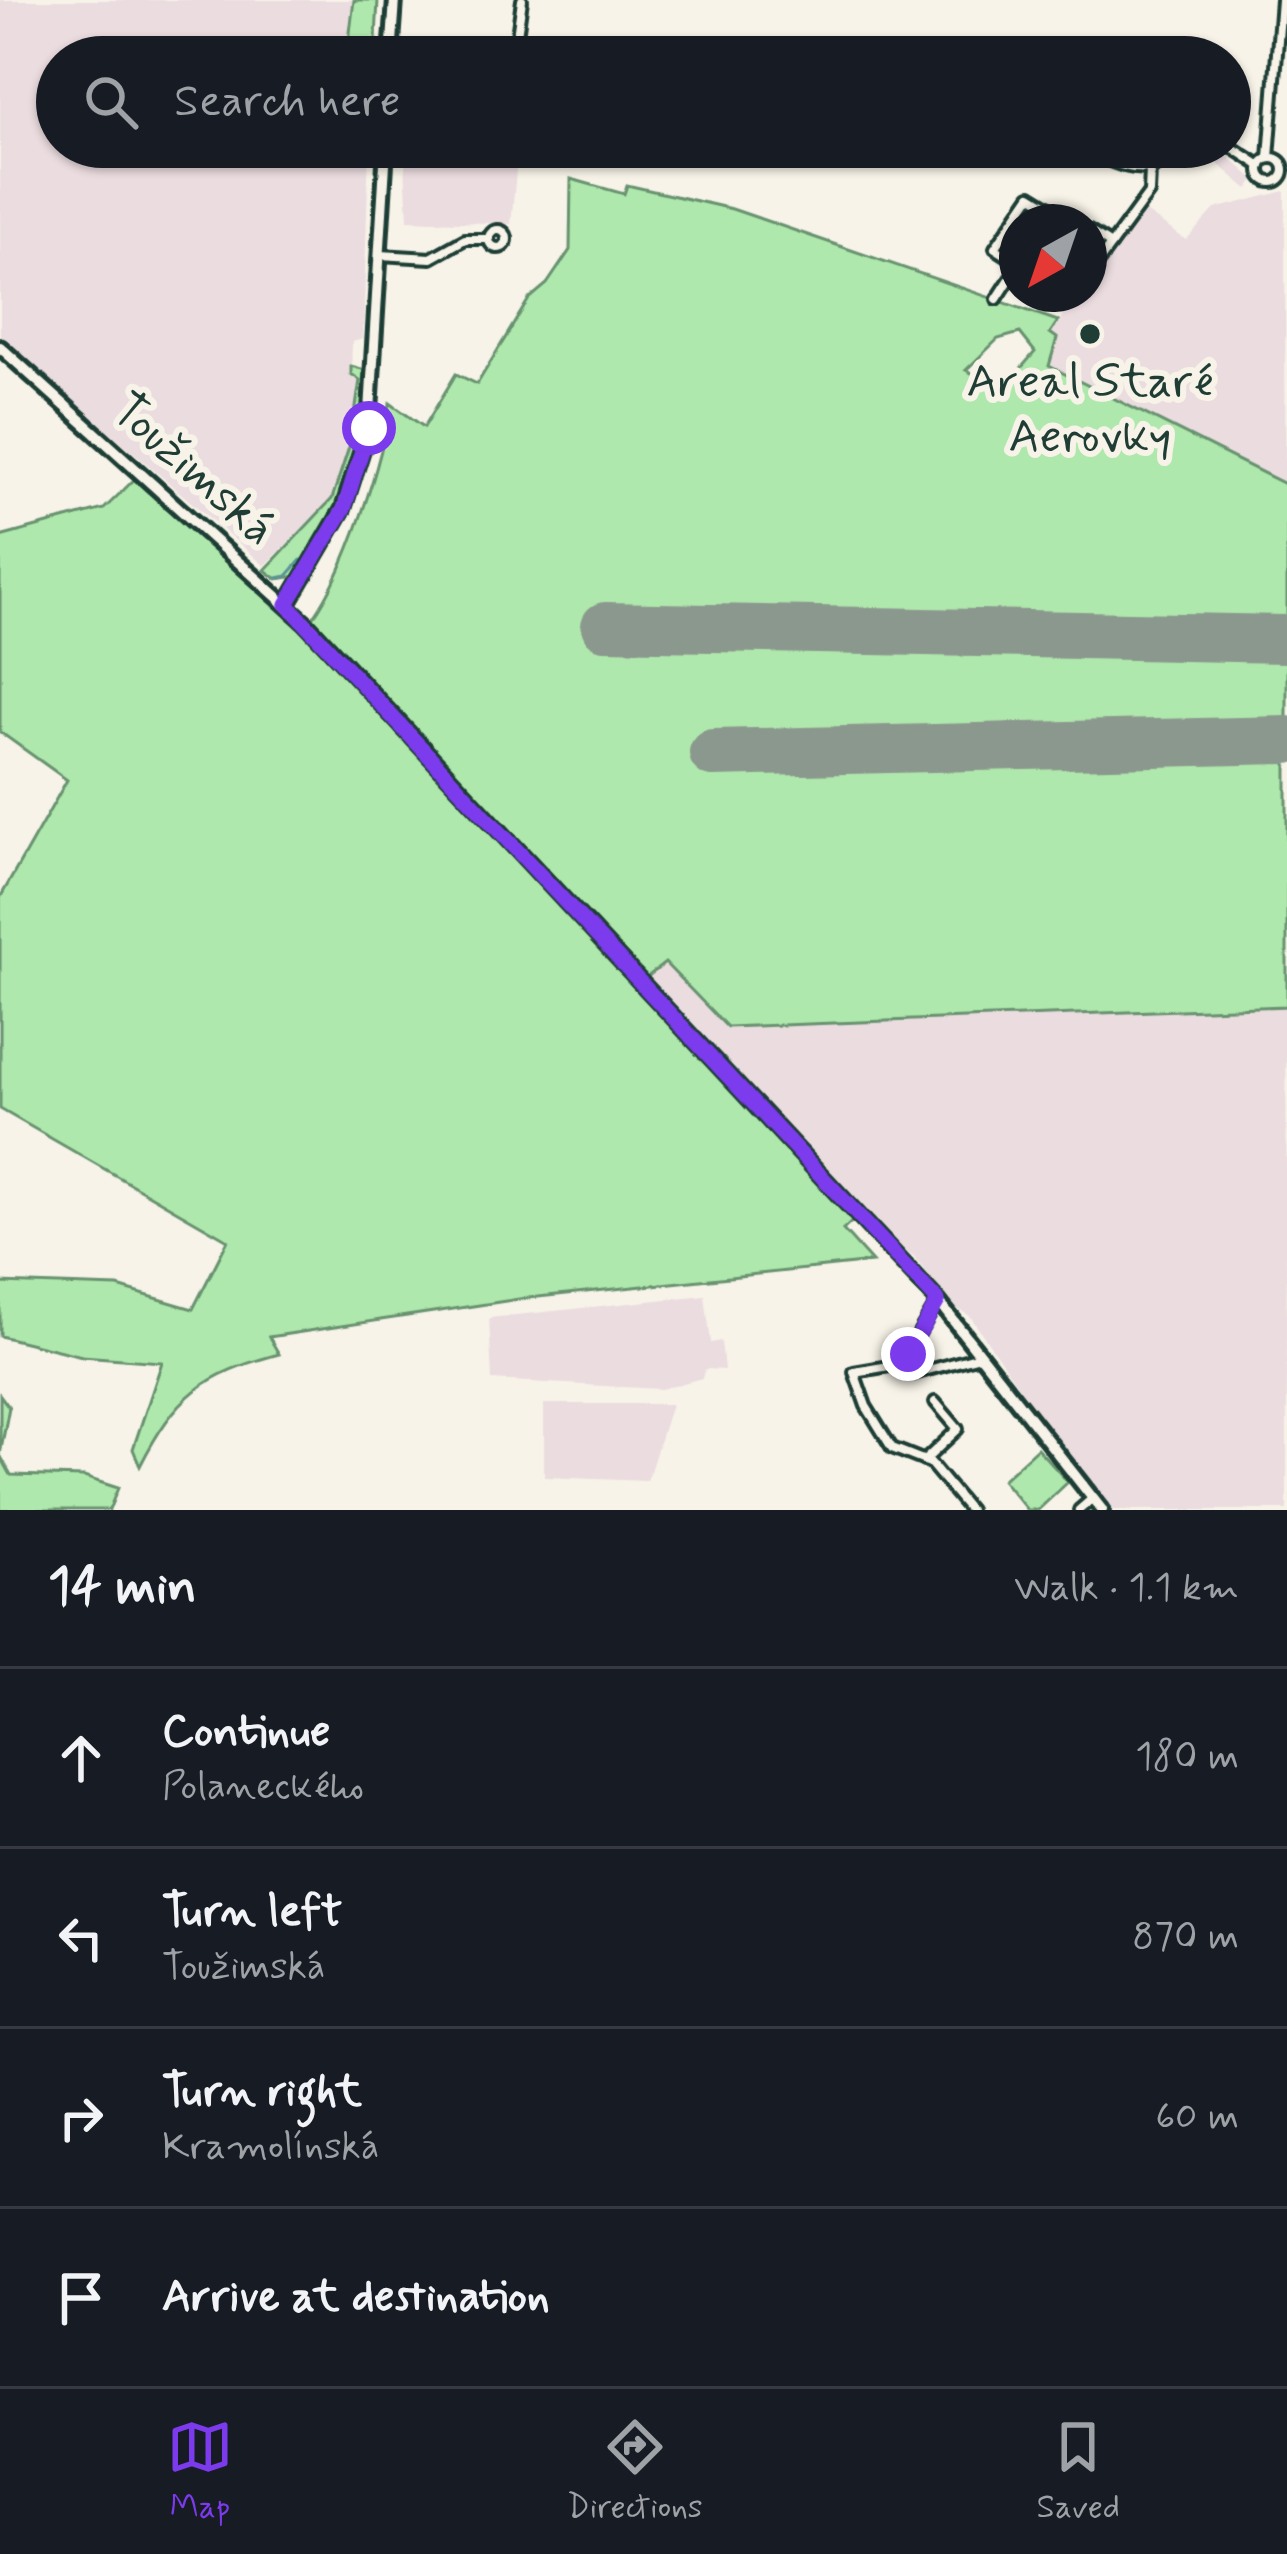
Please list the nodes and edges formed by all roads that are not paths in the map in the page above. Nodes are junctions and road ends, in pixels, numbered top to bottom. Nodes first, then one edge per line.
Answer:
1 (395, 0) edge
2 (522, 0) edge
3 (1281, 0) edge
4 (1284, 22) edge
5 (392, 36) edge
6 (517, 36) edge
7 (1269, 158) junction
8 (1251, 160) edge
9 (1261, 166) junction
10 (385, 168) edge
11 (1135, 168) edge
12 (1159, 168) edge
13 (1150, 170) junction
14 (1283, 183) edge
15 (489, 239) dead end
16 (1107, 242) edge
17 (1111, 244) junction
18 (1107, 250) edge
19 (380, 255) junction
20 (999, 295) edge
21 (997, 298) dead end
22 (0, 347) edge
23 (287, 604) junction
24 (938, 1301) junction
25 (982, 1356) junction
26 (914, 1374) dead end
27 (935, 1402) dead end
28 (924, 1461) junction
29 (1093, 1498) junction
30 (969, 1510) edge
31 (1079, 1510) edge
32 (1102, 1510) edge

1 - 5 street
2 - 6 street
3 - 4 street
4 - 7 street
7 - 9 street
7 - 14 street
8 - 9 street
9 - 14 street
10 - 19 street
11 - 13 street
12 - 13 street
13 - 17 street
15 - 19 street
16 - 17 street
17 - 18 street
19 - 23 street
20 - 21 street
22 - 23 street, Toužimská
23 - 24 street, Toužimská
24 - 25 street, Toužimská
24 - 28 street
25 - 26 street
25 - 29 street, Toužimská
27 - 28 street
28 - 30 street
29 - 31 street
29 - 32 street, Toužimská

